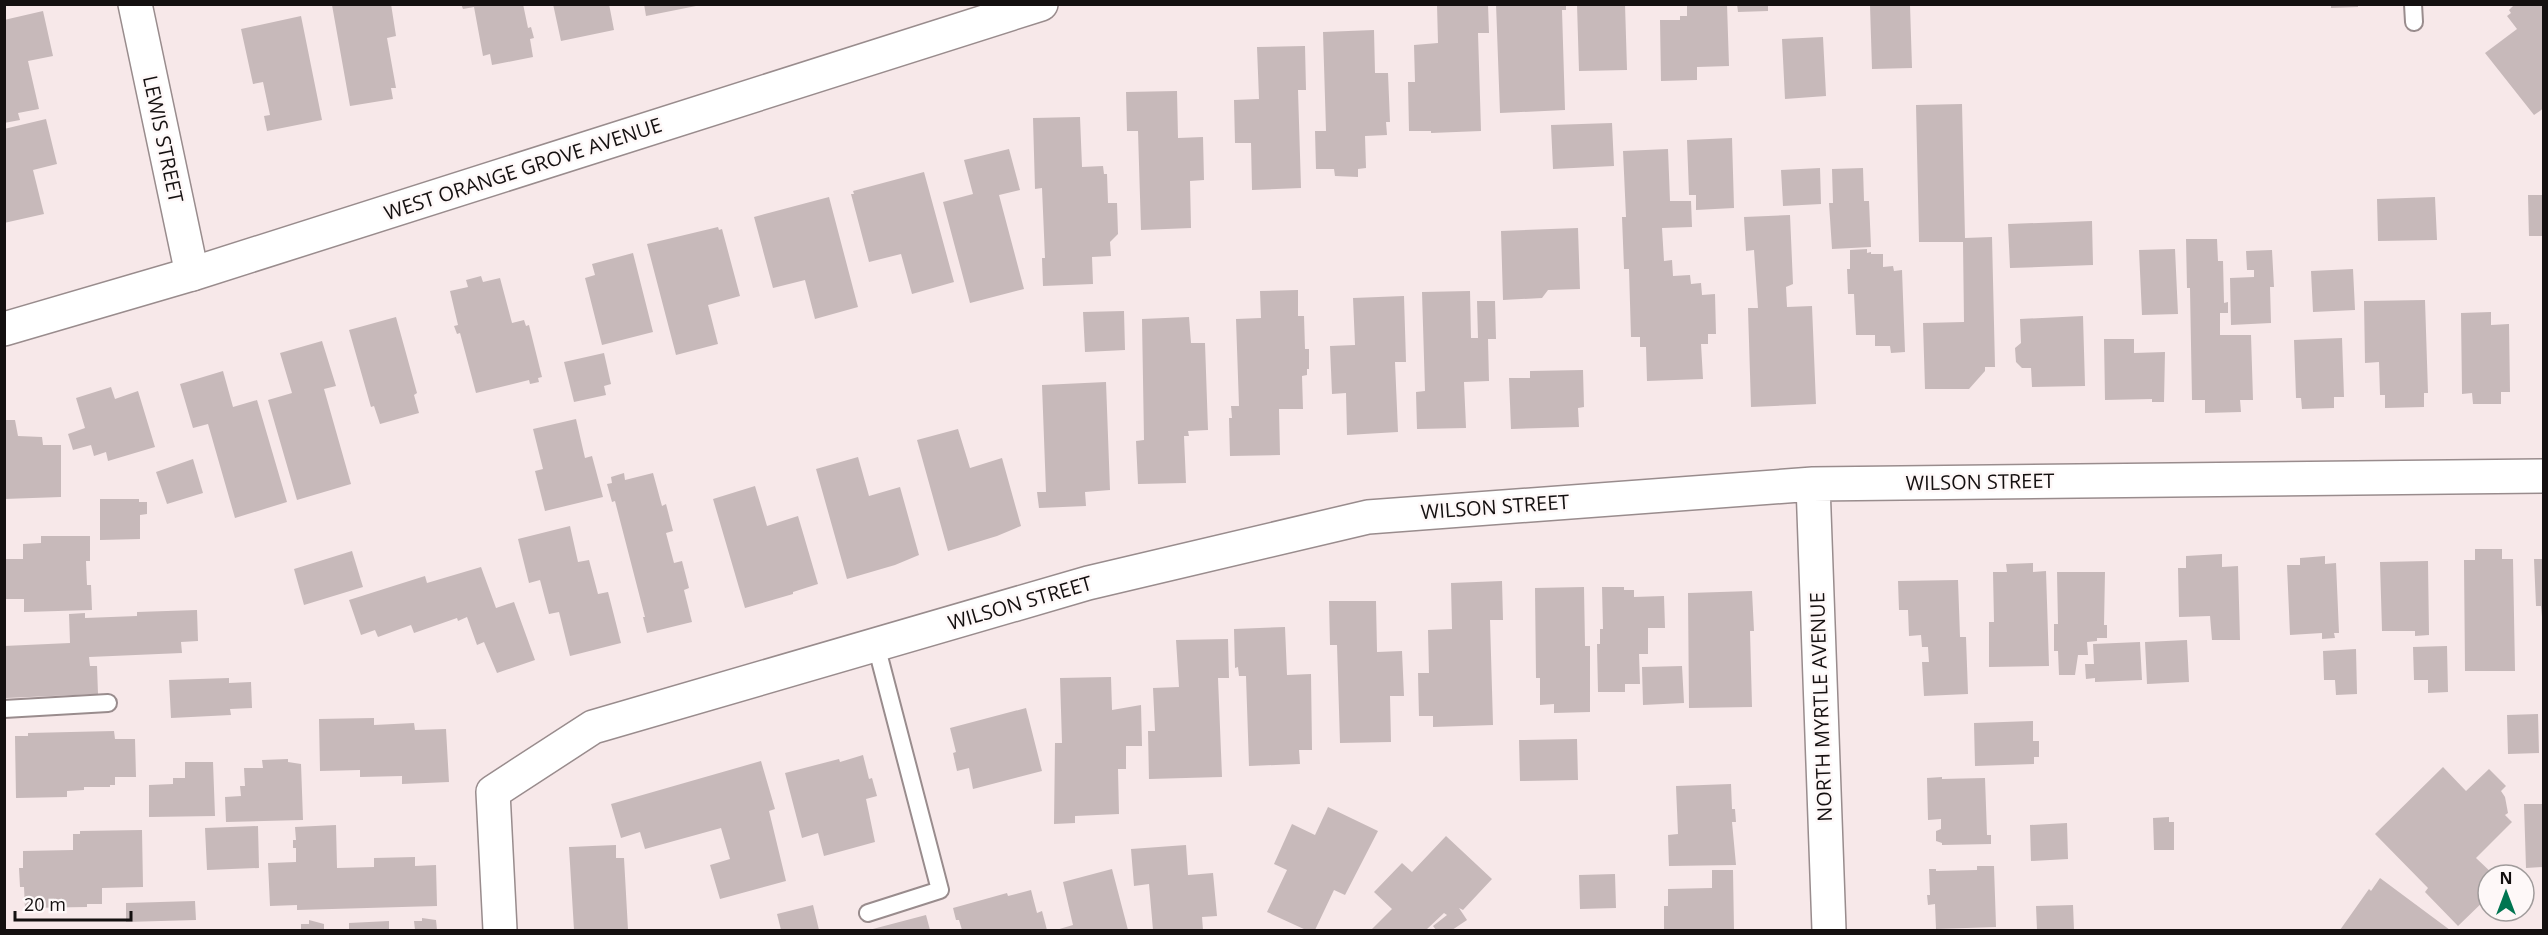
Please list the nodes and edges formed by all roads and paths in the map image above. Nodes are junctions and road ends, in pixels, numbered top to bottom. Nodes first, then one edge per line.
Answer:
1 (135, 4) edge
2 (1041, 4) edge
3 (2413, 4) edge
4 (2414, 22) dead end
5 (192, 274) junction
6 (4, 329) edge
7 (2544, 476) edge
8 (1813, 484) junction
9 (876, 645) junction
10 (108, 703) dead end
11 (4, 709) edge
12 (868, 913) dead end
13 (500, 930) edge
14 (1829, 930) edge

1 - 5 street, LEWIS STREET
2 - 5 street, WEST ORANGE GROVE AVENUE
3 - 4 lane
5 - 6 street, WEST ORANGE GROVE AVENUE
7 - 8 street, WILSON STREET
8 - 9 street, WILSON STREET
8 - 14 street, NORTH MYRTLE AVENUE
9 - 12 lane
9 - 13 street, WILSON STREET
10 - 11 lane

